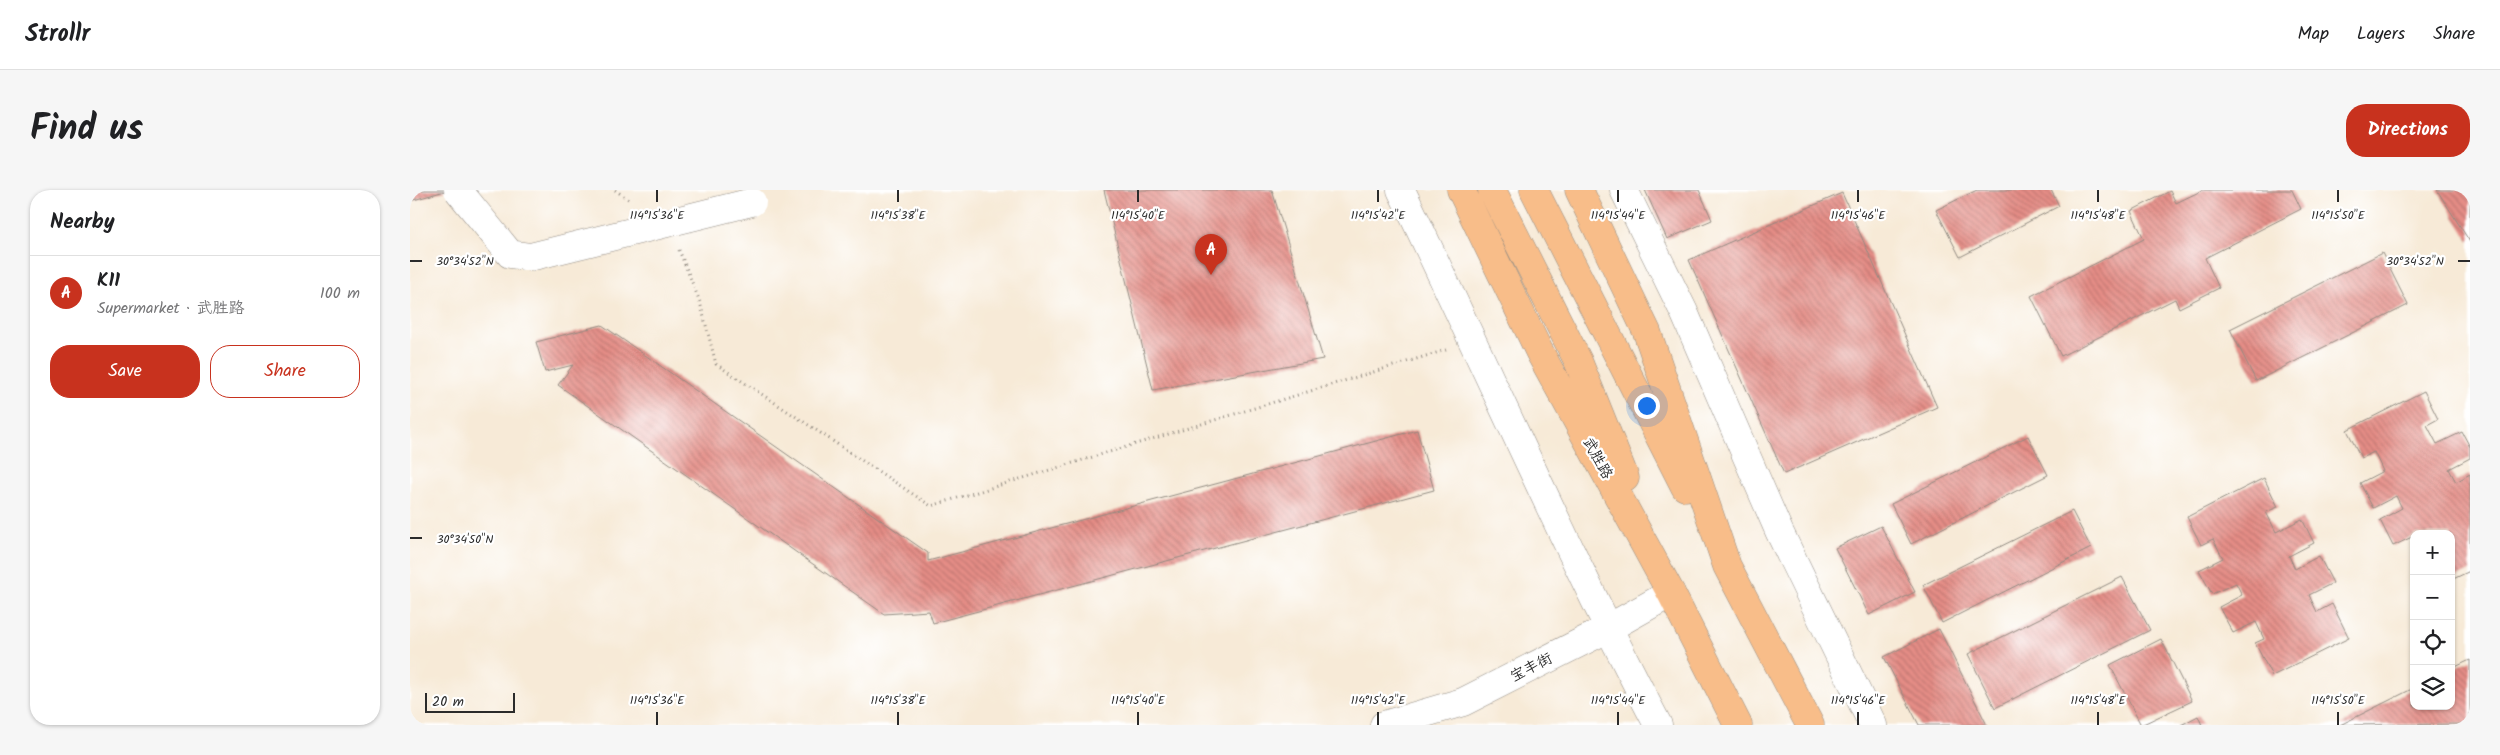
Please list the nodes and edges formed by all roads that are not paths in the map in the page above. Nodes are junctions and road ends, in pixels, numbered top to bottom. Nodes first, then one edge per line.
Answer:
1 (458, 190) edge
2 (1401, 190) edge
3 (1461, 190) edge
4 (1492, 190) edge
5 (1534, 190) edge
6 (1579, 190) edge
7 (1624, 190) edge
8 (752, 202) dead end
9 (1727, 566) junction
10 (1671, 593) junction
11 (1607, 629) junction
12 (1384, 725) edge
13 (1658, 725) edge
14 (1738, 725) edge
15 (1810, 725) edge
16 (1873, 725) edge

1 - 8 street, bridge
2 - 11 street
3 - 10 main road, 武胜路
4 - 10 main road
5 - 9 main road
6 - 9 main road
7 - 16 street
9 - 15 main road
10 - 11 street, 宝丰街
10 - 14 main road, 武胜路
11 - 12 street, 宝丰街
11 - 13 street

